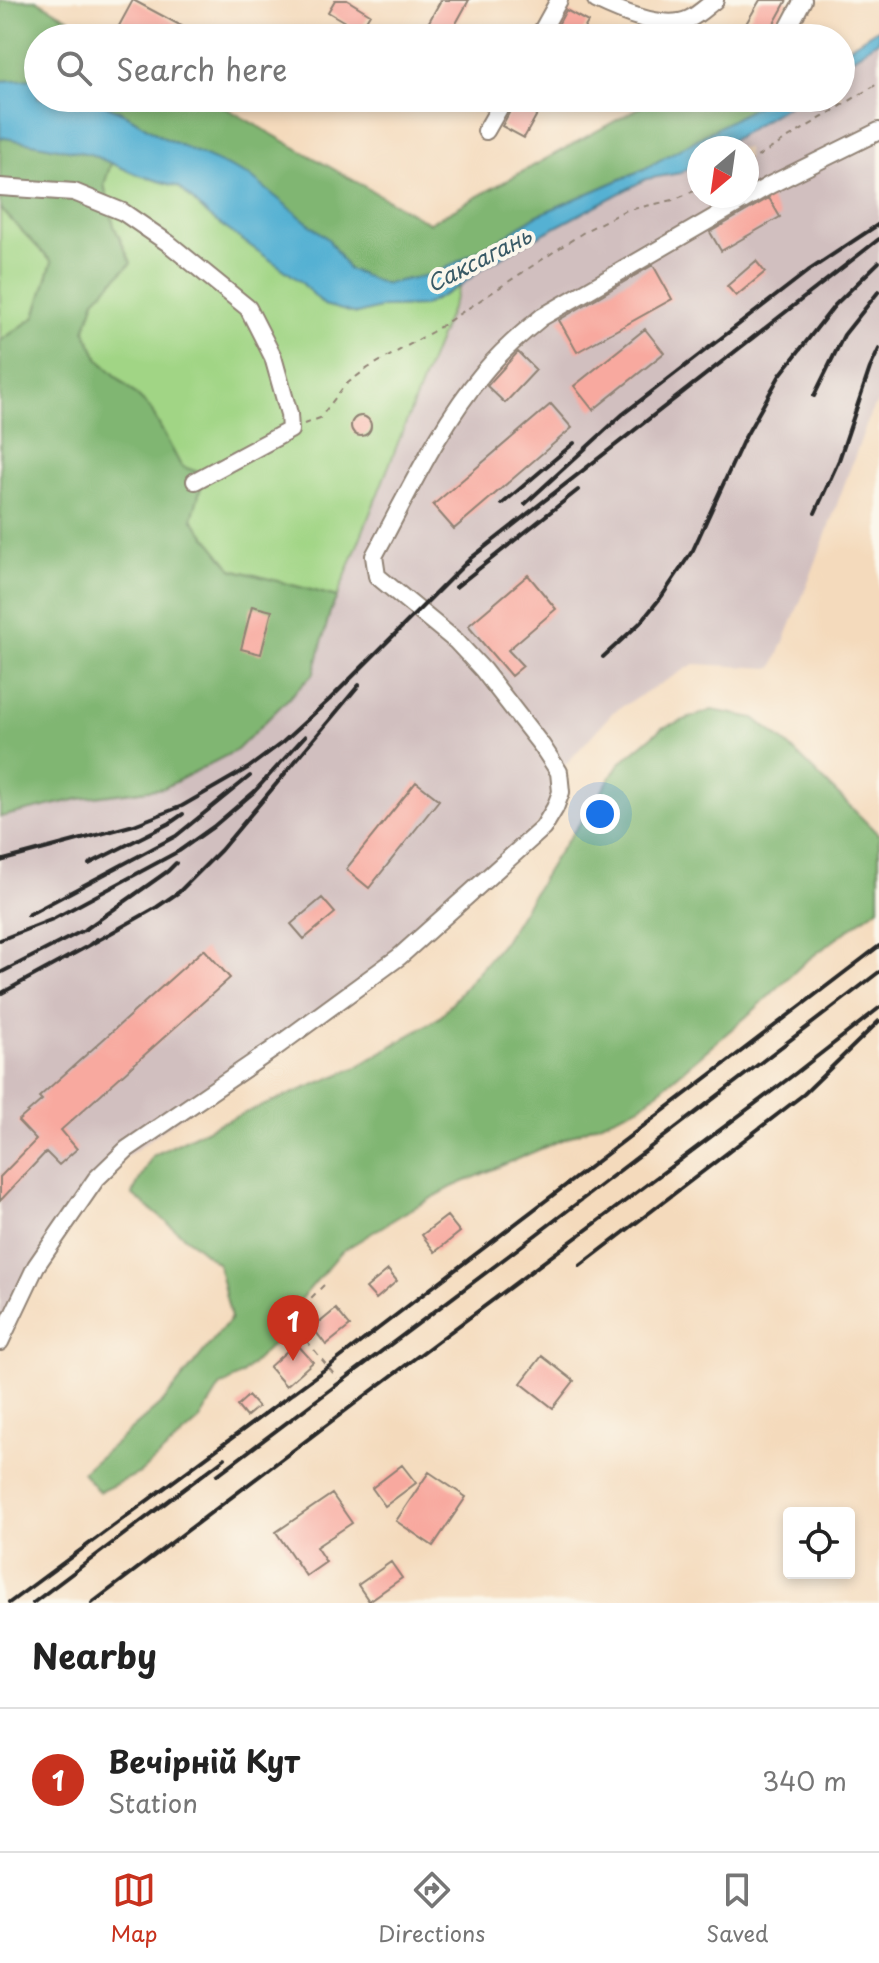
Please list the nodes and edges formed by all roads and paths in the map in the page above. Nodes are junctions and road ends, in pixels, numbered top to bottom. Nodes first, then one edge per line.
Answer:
1 (559, 0) edge
2 (596, 0) edge
3 (715, 0) edge
4 (803, 0) edge
5 (546, 24) edge
6 (790, 24) edge
7 (879, 83) edge
8 (855, 98) edge
9 (497, 112) edge
10 (831, 112) edge
11 (486, 131) dead end
12 (879, 131) edge
13 (759, 156) edge
14 (0, 187) edge
15 (687, 194) edge
16 (290, 424) junction
17 (195, 481) dead end
18 (324, 1285) dead end
19 (0, 1342) edge
20 (337, 1378) dead end

1 - 5 street
2 - 3 street
4 - 6 street
7 - 8 path
9 - 11 street
10 - 13 path
12 - 19 street
14 - 16 street
15 - 16 path
16 - 17 street
18 - 20 path

